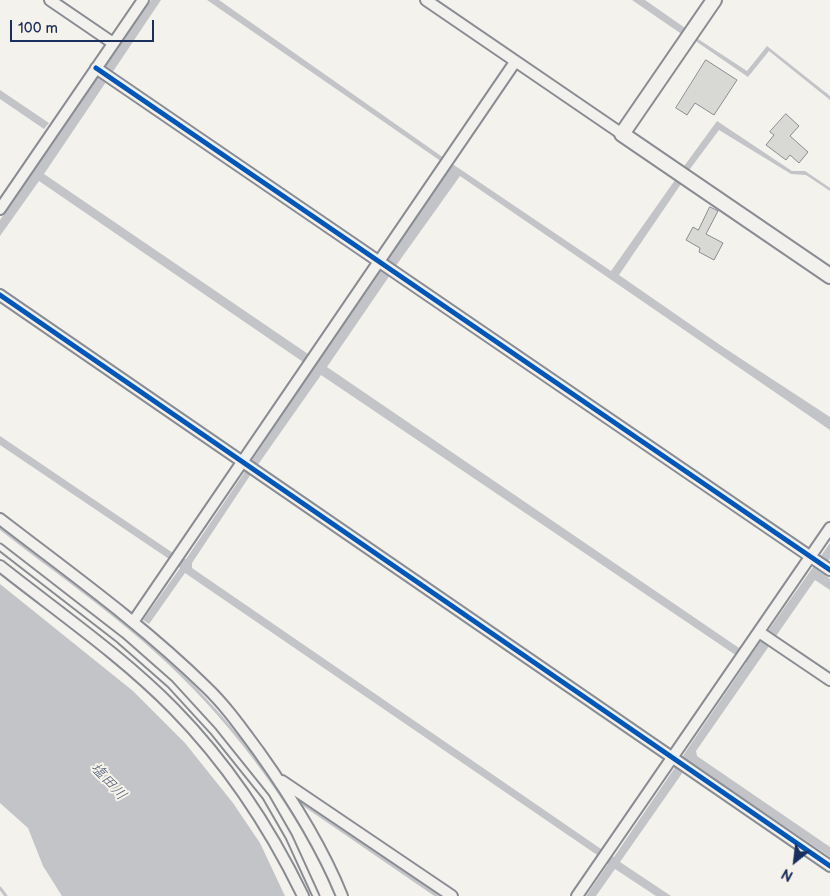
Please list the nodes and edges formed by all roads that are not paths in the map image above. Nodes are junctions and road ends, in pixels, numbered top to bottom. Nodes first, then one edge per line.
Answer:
1 (50, 0) edge
2 (143, 0) edge
3 (426, 0) edge
4 (714, 0) edge
5 (113, 43) junction
6 (515, 62) junction
7 (103, 72) junction
8 (622, 134) junction
9 (0, 209) edge
10 (385, 266) junction
11 (830, 276) edge
12 (0, 295) edge
13 (249, 466) junction
14 (0, 519) edge
15 (830, 528) edge
16 (0, 546) edge
17 (821, 564) edge
18 (0, 566) edge
19 (133, 622) junction
20 (761, 633) junction
21 (830, 680) edge
22 (676, 759) junction
23 (277, 777) junction
24 (830, 866) edge
25 (303, 896) edge
26 (316, 896) edge
27 (342, 896) edge
28 (452, 896) edge
29 (577, 896) edge

1 - 5 street
2 - 5 street
3 - 6 street
4 - 8 street
5 - 7 street
6 - 8 street
6 - 10 street
7 - 9 street
7 - 10 street
8 - 11 street
10 - 13 street
10 - 17 street
12 - 13 street
13 - 19 street
13 - 22 street
14 - 19 street
15 - 17 street
16 - 26 lane
17 - 20 street
18 - 25 street
19 - 23 street
20 - 21 street
20 - 22 street
22 - 24 street
22 - 29 street
23 - 27 street
23 - 28 street

